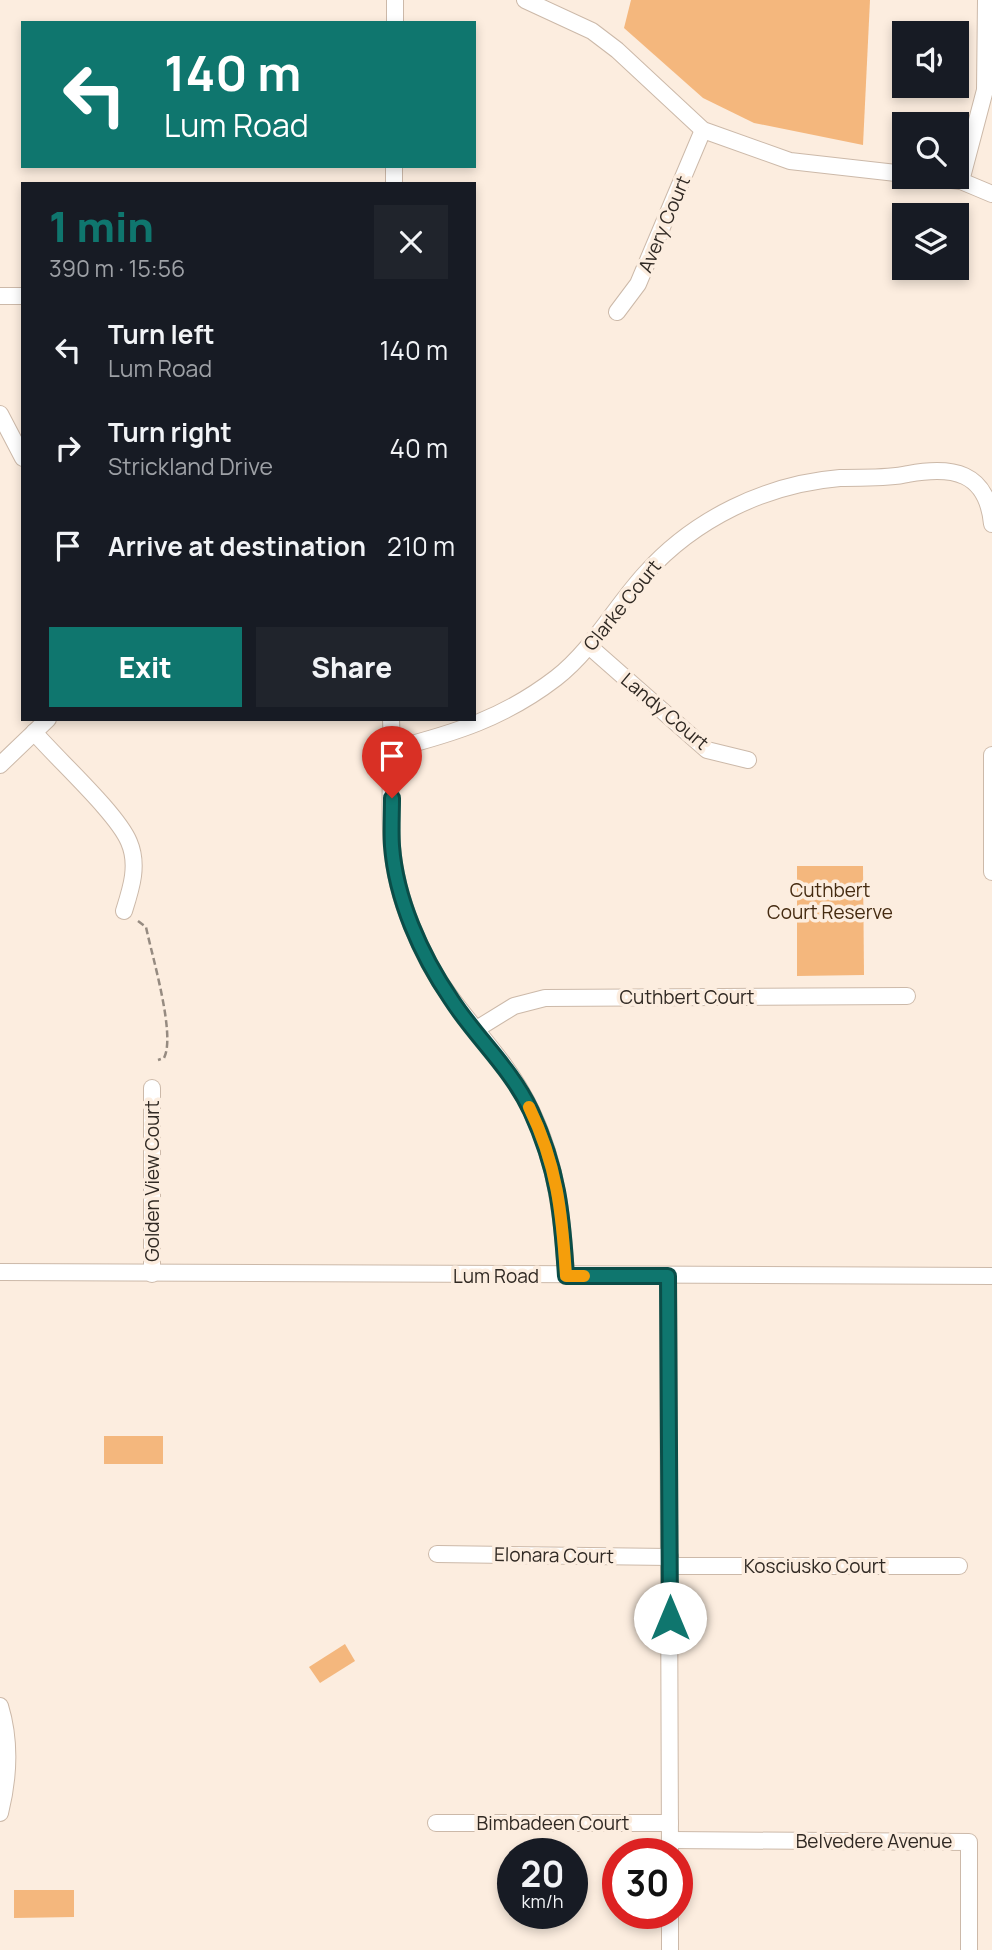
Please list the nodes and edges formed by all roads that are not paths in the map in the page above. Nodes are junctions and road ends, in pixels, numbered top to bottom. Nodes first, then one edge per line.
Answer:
1 (395, 0) edge
2 (525, 0) edge
3 (986, 0) edge
4 (395, 21) edge
5 (703, 130) junction
6 (969, 151) edge
7 (892, 173) edge
8 (969, 184) edge
9 (992, 194) edge
10 (0, 296) edge
11 (21, 296) edge
12 (617, 312) dead end
13 (0, 414) edge
14 (7, 445) edge
15 (21, 456) edge
16 (992, 524) edge
17 (590, 647) junction
18 (46, 721) edge
19 (391, 721) edge
20 (34, 732) junction
21 (393, 750) junction
22 (992, 755) edge
23 (748, 760) dead end
24 (0, 765) edge
25 (992, 872) edge
26 (124, 911) road end
27 (907, 996) dead end
28 (475, 1030) junction
29 (152, 1088) dead end
30 (0, 1272) edge
31 (152, 1274) junction
32 (566, 1276) junction
33 (668, 1276) junction
34 (992, 1276) edge
35 (437, 1554) dead end
36 (670, 1562) junction
37 (959, 1566) dead end
38 (0, 1706) edge
39 (0, 1813) edge
40 (436, 1823) dead end
41 (670, 1823) junction
42 (670, 1838) edge
43 (693, 1847) edge
44 (670, 1929) edge
45 (670, 1950) edge
46 (969, 1950) edge

1 - 4 street
2 - 5 street
3 - 6 street
5 - 7 street
5 - 12 street, Avery Court
8 - 9 street
10 - 11 street
13 - 14 street
14 - 15 street
16 - 17 street, Clarke Court
17 - 21 street, Clarke Court
17 - 23 street, Landy Court
18 - 20 street
19 - 21 street
20 - 24 street
20 - 26 street
21 - 28 street
22 - 25 street
27 - 28 street, Cuthbert Court
28 - 32 street
29 - 31 street, Golden View Court
30 - 31 street, Lum Road
31 - 32 street, Lum Road
32 - 33 street, Lum Road
33 - 34 street, Lum Road
33 - 36 street
35 - 36 street, Elonara Court
36 - 37 street, Kosciusko Court
36 - 41 street
38 - 39 street
40 - 41 street, Bimbadeen Court
41 - 42 street
43 - 46 street, Belvedere Avenue
44 - 45 street

